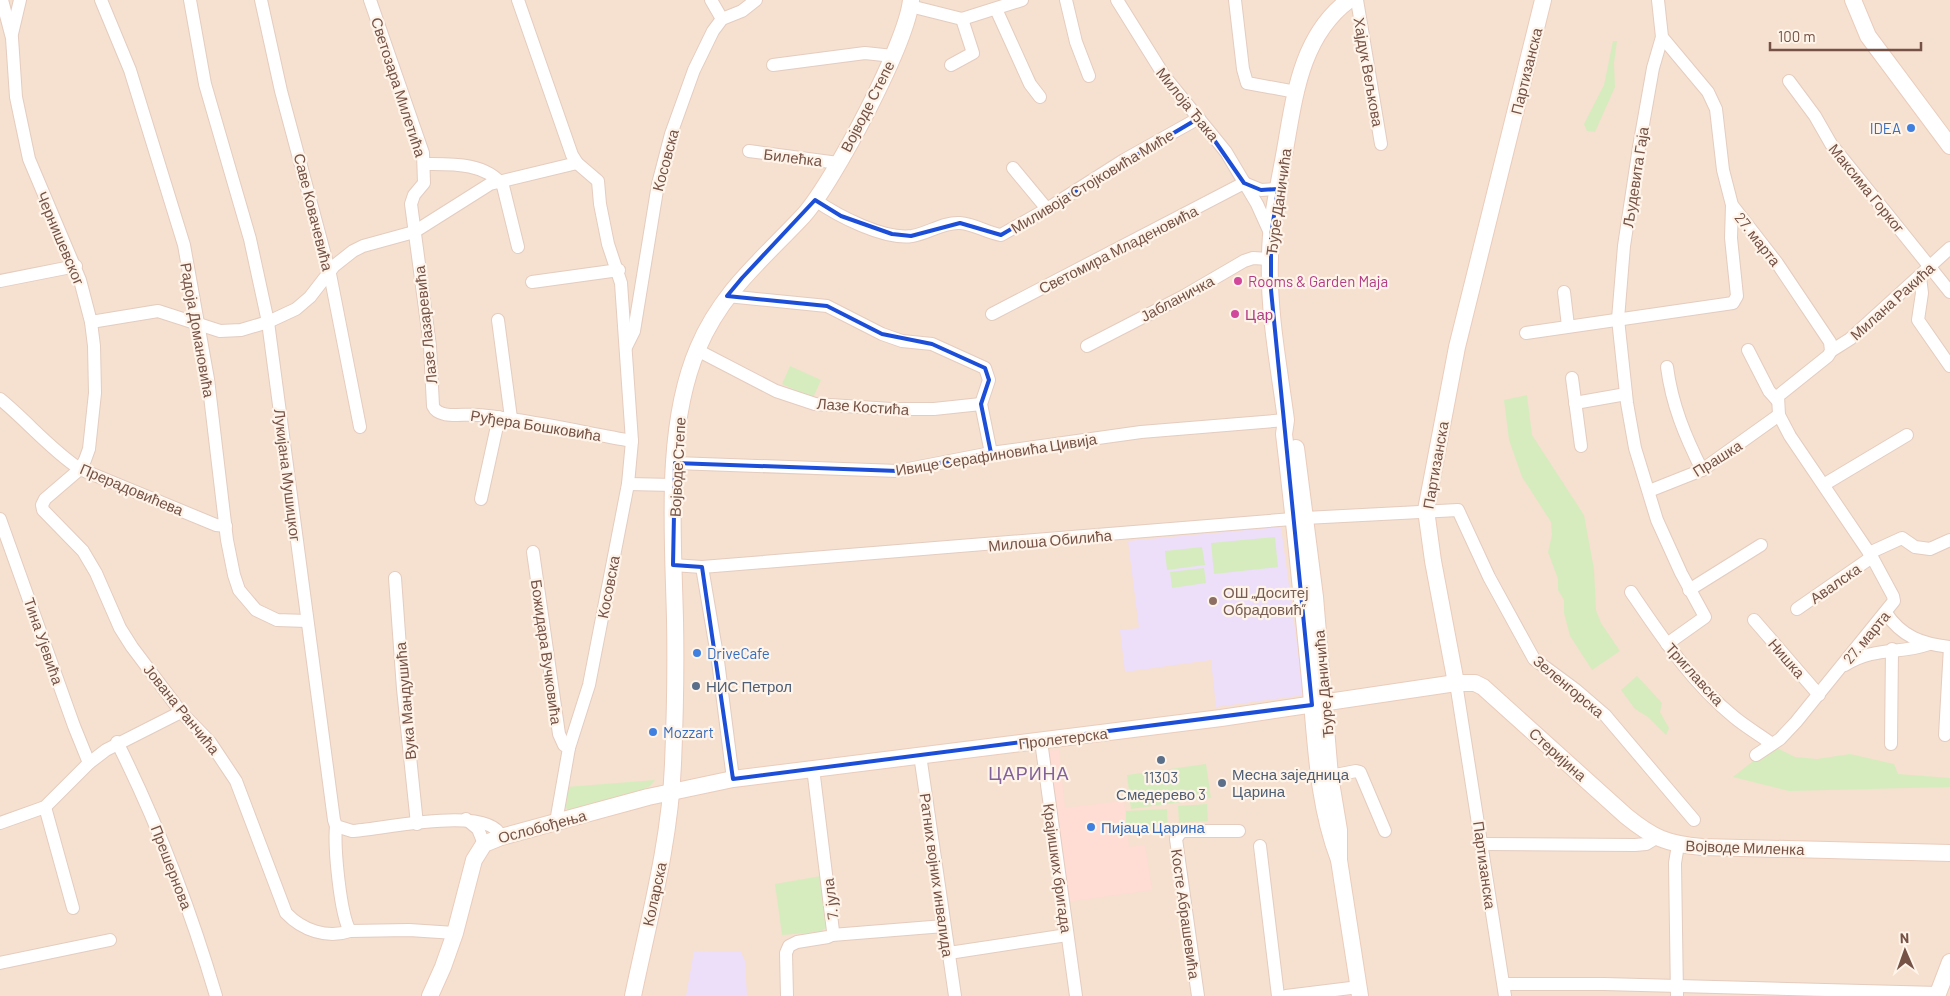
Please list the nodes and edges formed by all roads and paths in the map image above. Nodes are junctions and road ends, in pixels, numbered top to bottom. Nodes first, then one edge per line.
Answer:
1 (2, 0) edge
2 (20, 0) edge
3 (101, 0) edge
4 (190, 0) edge
5 (261, 0) edge
6 (370, 0) edge
7 (518, 0) edge
8 (711, 0) edge
9 (756, 0) edge
10 (1022, 0) edge
11 (1066, 0) edge
12 (1117, 0) edge
13 (1235, 0) edge
14 (1349, 0) edge
15 (1357, 0) edge
16 (1544, 0) edge
17 (1658, 0) edge
18 (1853, 0) edge
19 (910, 3) edge
20 (996, 9) junction
21 (722, 19) junction
22 (962, 19) junction
23 (1662, 37) junction
24 (12, 38) junction
25 (893, 56) junction
26 (773, 65) dead end
27 (951, 65) dead end
28 (1089, 76) dead end
29 (1789, 81) dead end
30 (1296, 92) junction
31 (1040, 97) dead end
32 (1199, 118) junction
33 (1381, 144) dead end
34 (1950, 146) edge
35 (749, 151) dead end
36 (577, 163) junction
37 (838, 163) junction
38 (424, 164) junction
39 (1013, 168) dead end
40 (499, 181) junction
41 (1244, 183) junction
42 (1278, 189) junction
43 (815, 200) junction
44 (1732, 205) junction
45 (1047, 209) junction
46 (414, 232) junction
47 (1271, 236) junction
48 (518, 247) dead end
49 (1950, 248) edge
50 (1270, 259) junction
51 (76, 266) junction
52 (1931, 266) junction
53 (619, 270) junction
54 (330, 274) junction
55 (1920, 277) junction
56 (0, 281) edge
57 (532, 282) dead end
58 (1564, 292) dead end
59 (1950, 292) edge
60 (727, 296) junction
61 (992, 314) dead end
62 (1618, 319) junction
63 (498, 320) dead end
64 (91, 322) junction
65 (268, 322) junction
66 (198, 325) junction
67 (1568, 326) junction
68 (1526, 332) dead end
69 (1087, 346) dead end
70 (626, 348) junction
71 (697, 350) junction
72 (1748, 350) dead end
73 (1831, 351) junction
74 (1950, 366) edge
75 (1667, 367) dead end
76 (1572, 378) dead end
77 (1626, 394) junction
78 (0, 400) edge
79 (1777, 400) junction
80 (1574, 403) junction
81 (981, 404) junction
82 (440, 414) joint
83 (1779, 415) junction
84 (505, 418) junction
85 (1286, 420) junction
86 (360, 426) dead end
87 (1907, 435) dead end
88 (632, 441) junction
89 (1581, 446) dead end
90 (991, 453) junction
91 (674, 463) junction
92 (80, 469) junction
93 (1702, 470) junction
94 (628, 484) junction
95 (1825, 484) junction
96 (674, 486) junction
97 (1649, 491) junction
98 (481, 499) dead end
99 (1426, 510) junction
100 (0, 519) edge
101 (1299, 519) junction
102 (226, 526) junction
103 (1950, 540) edge
104 (1761, 545) dead end
105 (533, 552) dead end
106 (1871, 555) junction
107 (674, 566) junction
108 (702, 567) junction
109 (395, 578) dead end
110 (1689, 590) junction
111 (1631, 592) dead end
112 (1797, 609) dead end
113 (1886, 612) junction
114 (1754, 620) dead end
115 (308, 621) junction
116 (1667, 644) junction
117 (1929, 644) junction
118 (1950, 647) edge
119 (1892, 650) junction
120 (1840, 668) junction
121 (1456, 683) junction
122 (1818, 695) junction
123 (1318, 704) junction
124 (181, 712) junction
125 (1945, 736) dead end
126 (1041, 741) junction
127 (117, 742) junction
128 (1772, 744) junction
129 (1891, 744) dead end
130 (570, 748) junction
131 (920, 755) junction
132 (1756, 755) dead end
133 (89, 762) junction
134 (813, 768) junction
135 (1330, 776) junction
136 (733, 779) junction
137 (671, 792) junction
138 (45, 807) junction
139 (466, 819) junction
140 (1694, 820) dead end
141 (556, 822) junction
142 (0, 824) edge
143 (417, 824) junction
144 (336, 826) junction
145 (1239, 831) dead end
146 (1385, 831) dead end
147 (501, 836) junction
148 (1656, 838) junction
149 (484, 844) junction
150 (1482, 844) junction
151 (1678, 845) junction
152 (1260, 846) dead end
153 (1950, 853) edge
154 (1339, 860) junction
155 (73, 908) dead end
156 (944, 926) junction
157 (350, 931) junction
158 (454, 933) junction
159 (832, 935) junction
160 (1067, 935) junction
161 (110, 940) dead end
162 (949, 953) junction
163 (1950, 962) edge
164 (0, 963) edge
165 (1504, 990) edge
166 (1359, 991) edge
167 (1677, 991) edge
168 (1938, 994) edge
169 (216, 996) edge
170 (430, 996) edge
171 (633, 996) edge
172 (787, 996) edge
173 (955, 996) edge
174 (1076, 996) edge
175 (1198, 996) edge
176 (1278, 996) edge
177 (1286, 996) edge

1 - 24 street, Чернишевског
2 - 24 street, Чернишевског
3 - 66 street, Радоја Домановића
4 - 65 street, Лукијана Мушицког
5 - 54 street, Саве Ковачевића
6 - 38 street, Светозара Милетића
7 - 36 street
8 - 21 street
9 - 21 street
10 - 20 street
11 - 28 street
12 - 32 street, Милоја Ђака
13 - 30 street
14 - 30 street, Ђуре Даничића
15 - 33 street, Хајдук Вељкова
16 - 99 street, Партизанска
17 - 23 street
18 - 34 street
19 - 22 street
19 - 25 street, Војводе Степе
20 - 22 street
20 - 31 street
21 - 70 street, Косовска
22 - 27 street
23 - 44 street, 27. марта
23 - 62 street, Људевита Гаја
24 - 51 street, Чернишевског
25 - 26 street
25 - 37 street, Војводе Степе
29 - 52 street, Максима Горког
30 - 42 street, Ђуре Даничића
32 - 41 street, Милоја Ђака
32 - 45 street, Миливоја Стојковића Миће
35 - 37 street, Билећка
36 - 40 street
36 - 53 street, Косовска
37 - 43 street, Војводе Степе
38 - 40 street
38 - 46 street, Светозара Милетића
39 - 45 street
40 - 46 street
40 - 48 street
41 - 42 street
41 - 47 street, Милоја Ђака
41 - 61 street, Светомира Младеновића
42 - 47 street, Ђуре Даничића
43 - 45 street, Миливоја Стојковића Миће
43 - 60 street, Војводе Степе
44 - 62 street
44 - 73 street, 27. марта
46 - 54 street
46 - 82 street, Лазе Лазаревића
47 - 50 street, Ђуре Даничића
49 - 52 street, Милана Ракића
50 - 69 street, Јабланичка
50 - 85 street, Ђуре Даничића
51 - 56 street
51 - 64 street, Чернишевског
52 - 55 street, Милана Ракића
52 - 59 street, Максима Горког
53 - 57 street
53 - 70 street, Косовска
54 - 65 street
54 - 86 street, Саве Ковачевића
55 - 73 street, Милана Ракића
55 - 74 street
58 - 67 street
60 - 71 street, Војводе Степе
60 - 81 street
62 - 67 street
62 - 77 street, Људевита Гаја
63 - 84 street
64 - 66 street
64 - 92 street, Чернишевског
65 - 66 street
65 - 115 street, Лукијана Мушицког
66 - 102 street, Радоја Домановића
67 - 68 street
70 - 88 street, Косовска
71 - 81 street, Лазе Костића
71 - 91 street, Војводе Степе
72 - 79 street, 27. марта
73 - 79 street
75 - 93 street
76 - 80 street
77 - 80 street
77 - 97 street, Људевита Гаја
78 - 92 street, Прерадовићева
79 - 83 street, 27. марта
80 - 89 street
81 - 90 street
82 - 84 street, Руђера Бошковића
83 - 93 street, Прашка
83 - 95 street, 27. марта
84 - 88 street, Руђера Бошковића
84 - 98 street
85 - 90 street, Ивице Серафиновића Цивија
85 - 101 street, Ђуре Даничића
87 - 95 street
88 - 94 street, Косовска
90 - 91 street, Ивице Серафиновића Цивија
91 - 96 street, Војводе Степе
92 - 102 street, Прерадовићева
92 - 124 street, Јована Ранчића
93 - 97 street, Прашка
94 - 96 street
94 - 130 street, Косовска
95 - 106 street, 27. марта
96 - 107 street, Војводе Степе
97 - 110 street, Људевита Гаја
99 - 101 street, Милоша Обилића
99 - 121 street, Партизанска
99 - 140 street, Зеленгорска
100 - 133 street, Тина Ујевића
101 - 108 street, Милоша Обилића
101 - 123 street, Ђуре Даничића
102 - 115 street, Радоја Домановића
103 - 106 street, Авалска
104 - 110 street
105 - 130 street, Божидара Вучковића
106 - 112 street, Авалска
106 - 113 street, 27. марта
107 - 108 street, Милоша Обилића
107 - 137 street, Војводе Степе
108 - 136 street
109 - 143 street, Вука Мандушића
110 - 116 street, Људевита Гаја
111 - 116 street, Триглавска
113 - 117 street
113 - 120 street, 27. марта
114 - 122 street, Нишка
115 - 144 street, Лукијана Мушицког
116 - 128 street, Триглавска
117 - 118 street
117 - 119 street
118 - 125 street
119 - 120 street
119 - 129 street
120 - 122 street, 27. марта
121 - 123 street, Пролетерска
121 - 148 street, Стеријина
121 - 150 street, Партизанска
122 - 128 street, 27. марта
123 - 126 street, Пролетерска
123 - 135 street, Ђуре Даничића
123 - 154 street, Ђуре Даничића
124 - 127 street
124 - 157 street, Јована Ранчића
126 - 131 street, Пролетерска
126 - 160 street, Крајишких бригада
127 - 133 street
127 - 169 street, Прешернова
128 - 132 street, 27. марта
130 - 141 street, Косовска
131 - 134 street, Пролетерска
131 - 156 street, Ратних војних инвалида
133 - 138 street
134 - 136 street, Пролетерска
134 - 159 street, 7. јула
135 - 146 street
135 - 154 street, Ђуре Даничића
136 - 137 street, Пролетерска
137 - 141 street, Ослобођења
137 - 171 street, Коларска
138 - 142 street
138 - 155 street
139 - 143 street
139 - 147 street
139 - 149 street
141 - 147 street, Ослобођења
143 - 144 street
144 - 157 street, Лукијана Мушицког
145 - 175 street, Косте Абрашевића
147 - 149 street, Ослобођења
148 - 150 street
148 - 151 street, Војводе Миленка
149 - 158 street, Ослобођења
150 - 165 street, Партизанска
151 - 153 street, Војводе Миленка
151 - 167 street
152 - 176 street
154 - 166 street, Ђуре Даничића
156 - 159 street
156 - 162 street, Ратних војних инвалида
157 - 158 street, Јована Ранчића
158 - 170 street, Ослобођења
159 - 172 street, 7. јула
160 - 162 street
160 - 174 street, Крајишких бригада
161 - 164 street
162 - 173 street, Ратних војних инвалида
163 - 168 street
165 - 167 street
166 - 177 street, Ђуре Даничића
167 - 168 street

